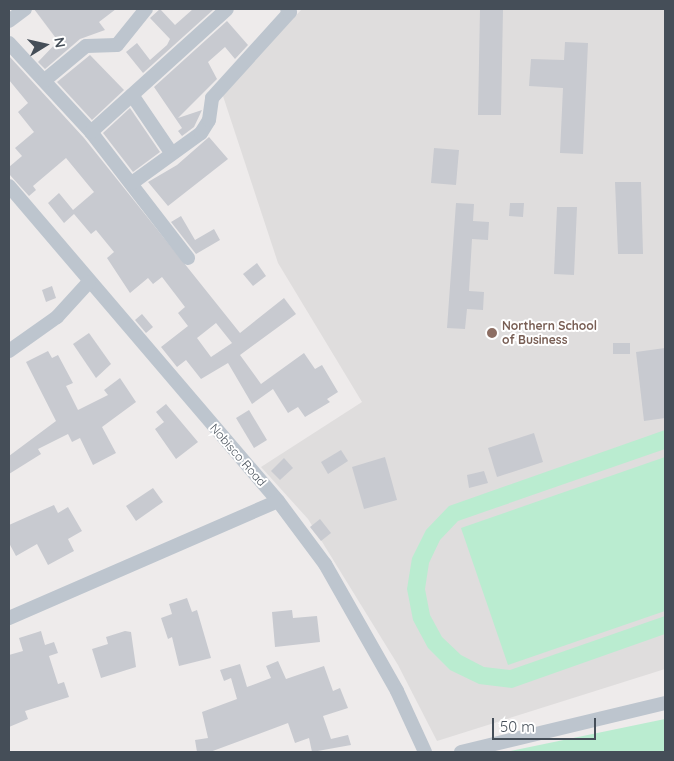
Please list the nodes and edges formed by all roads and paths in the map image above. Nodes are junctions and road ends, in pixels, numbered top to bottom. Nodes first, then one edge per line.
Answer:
1 (25, 9) edge
2 (146, 9) edge
3 (227, 9) edge
4 (287, 9) edge
5 (9, 21) edge
6 (9, 43) edge
7 (45, 80) junction
8 (132, 95) junction
9 (91, 132) junction
10 (170, 151) junction
11 (132, 183) junction
12 (9, 186) edge
13 (188, 258) dead end
14 (89, 282) junction
15 (9, 351) edge
16 (278, 501) junction
17 (9, 618) edge
18 (665, 703) edge
19 (425, 752) edge
20 (461, 752) edge

1 - 5 street
2 - 7 street
3 - 8 street
4 - 10 street
6 - 7 street
7 - 9 street
8 - 9 street
8 - 10 street
9 - 11 street
10 - 11 street
11 - 13 street
12 - 14 street, Nobisco Road
14 - 15 street
14 - 16 street, Nobisco Road
16 - 17 street
16 - 19 street, Nobisco Road
18 - 20 street

